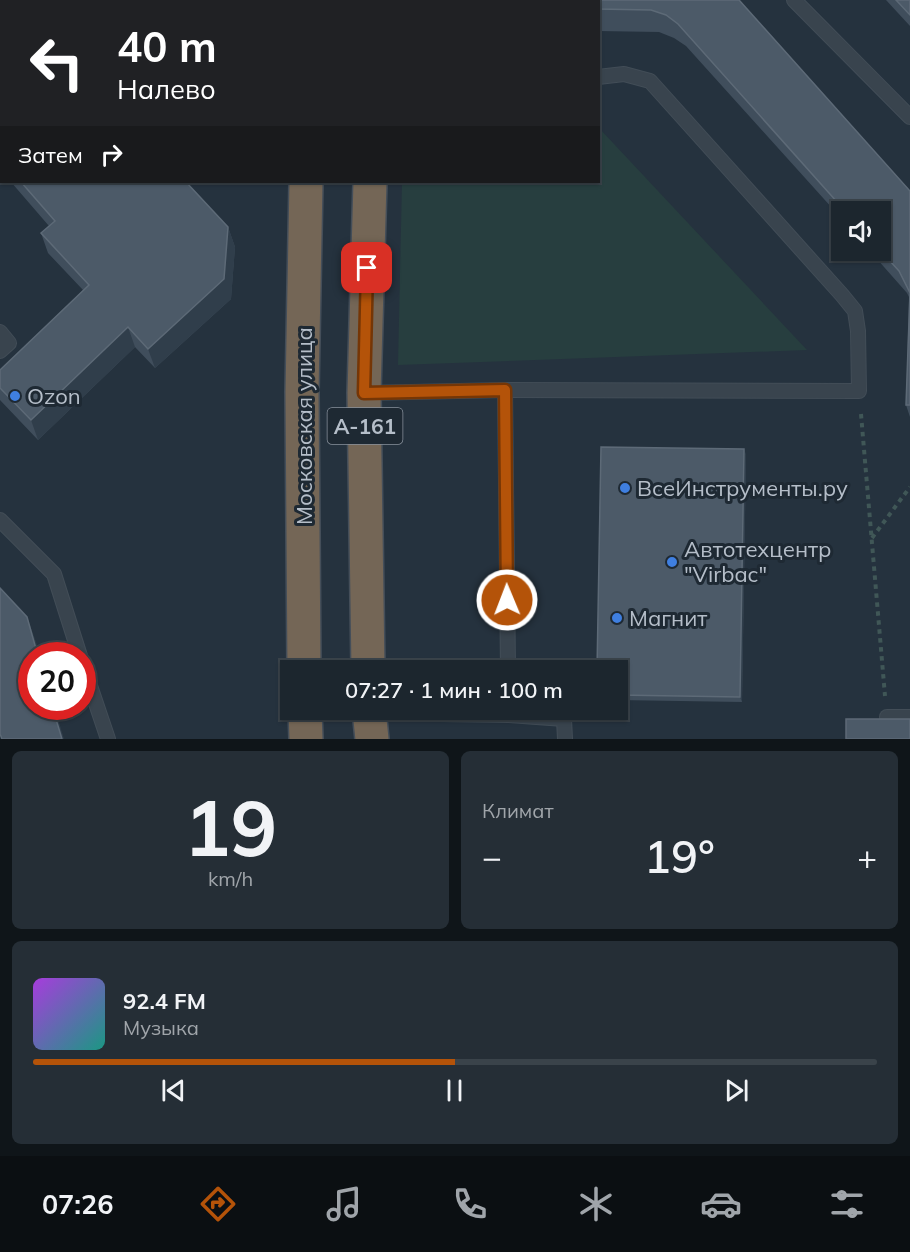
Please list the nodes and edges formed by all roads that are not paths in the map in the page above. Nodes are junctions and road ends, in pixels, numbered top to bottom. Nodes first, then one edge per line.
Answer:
1 (794, 0) edge
2 (600, 77) edge
3 (910, 117) edge
4 (306, 183) edge
5 (369, 183) edge
6 (0, 332) edge
7 (0, 351) edge
8 (505, 390) junction
9 (364, 393) junction
10 (0, 520) edge
11 (76, 642) edge
12 (304, 660) edge
13 (368, 660) edge
14 (508, 660) edge
15 (96, 703) edge
16 (887, 717) edge
17 (910, 717) edge
18 (305, 720) edge
19 (564, 720) edge
20 (108, 739) edge
21 (306, 739) edge
22 (564, 739) edge

1 - 3 lane
2 - 8 lane
4 - 12 highway, Московская улица / А-161
5 - 9 highway, А-161
6 - 7 lane
8 - 9 lane
8 - 14 lane
9 - 13 highway, А-161
10 - 11 lane
15 - 20 lane
16 - 17 lane
18 - 21 highway
19 - 22 lane

